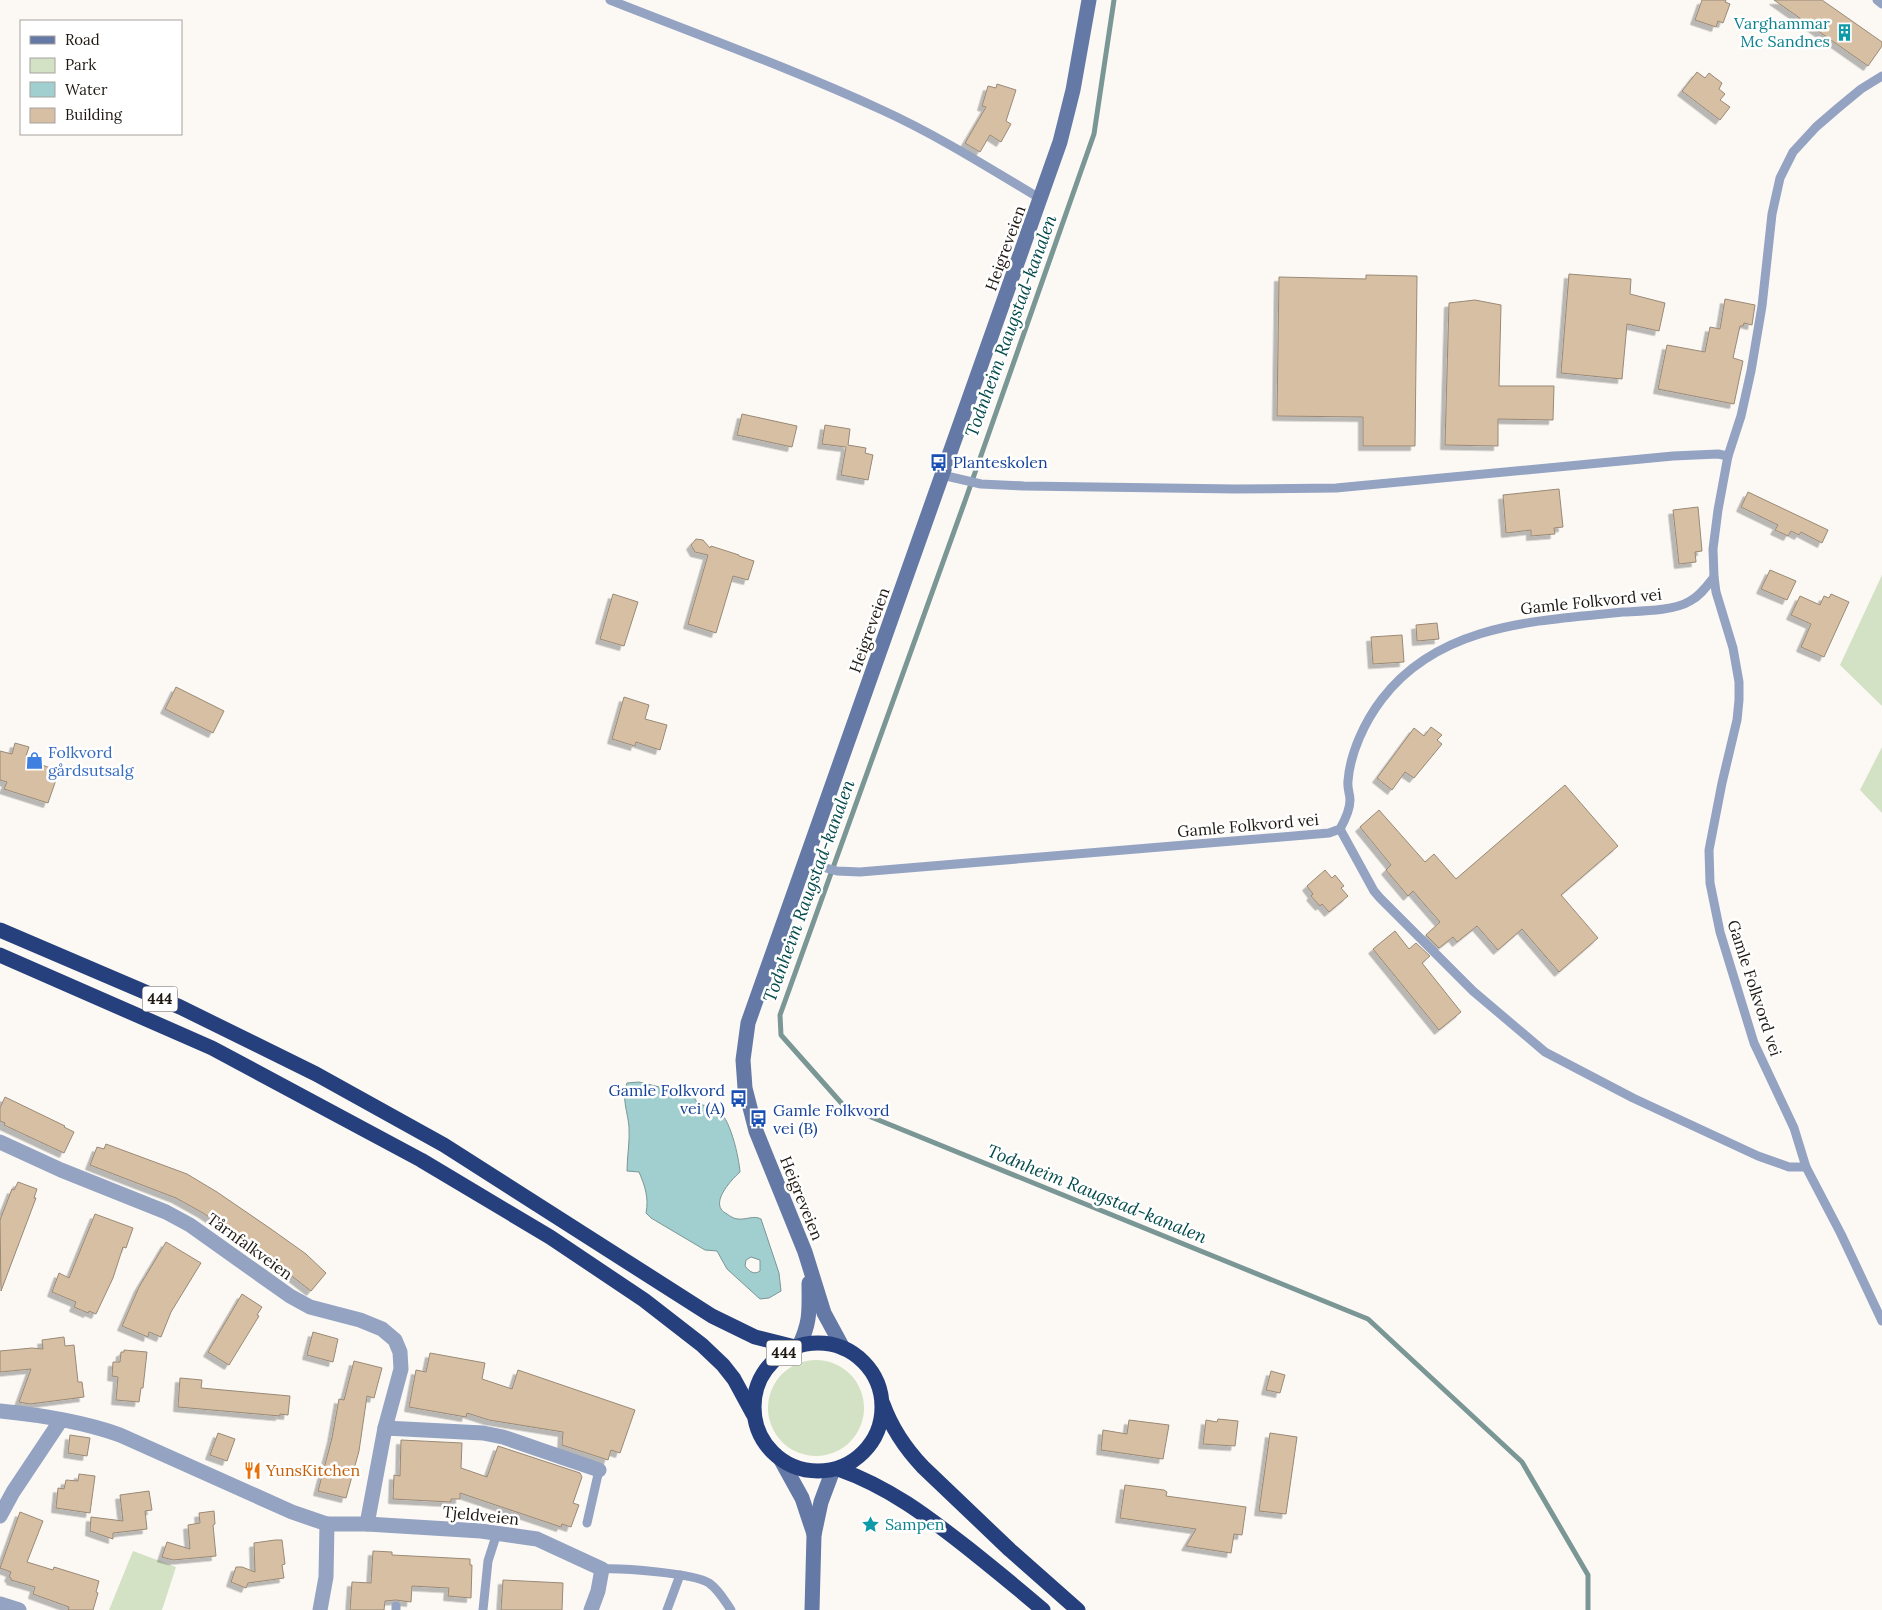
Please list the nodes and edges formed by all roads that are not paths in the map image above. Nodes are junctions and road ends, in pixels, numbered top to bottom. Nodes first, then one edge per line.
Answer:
1 (610, 0) edge
2 (1089, 0) edge
3 (1877, 0) edge
4 (1882, 4) edge
5 (1882, 76) edge
6 (1041, 199) junction
7 (1728, 456) junction
8 (942, 475) junction
9 (1714, 577) junction
10 (1340, 829) junction
11 (804, 862) junction
12 (0, 930) edge
13 (0, 955) edge
14 (0, 1142) edge
15 (1806, 1168) junction
16 (809, 1269) junction
17 (1882, 1322) edge
18 (797, 1346) junction
19 (843, 1348) junction
20 (882, 1401) junction
21 (0, 1411) edge
22 (753, 1414) junction
23 (61, 1420) junction
24 (385, 1428) junction
25 (781, 1460) junction
26 (836, 1469) junction
27 (599, 1470) joint
28 (0, 1516) edge
29 (587, 1523) dead end
30 (327, 1524) junction
31 (367, 1524) junction
32 (497, 1534) junction
33 (814, 1535) junction
34 (602, 1570) junction
35 (680, 1575) junction
36 (0, 1604) edge
37 (19, 1610) edge
38 (320, 1610) edge
39 (483, 1610) edge
40 (591, 1610) edge
41 (667, 1610) edge
42 (731, 1610) edge
43 (812, 1610) edge
44 (1043, 1610) edge
45 (1078, 1610) edge

1 - 6 lane
2 - 6 main road, Heigreveien
3 - 4 lane
5 - 7 lane, Gamle Folkvord vei
6 - 8 main road, Heigreveien
7 - 8 lane
7 - 9 lane, Gamle Folkvord vei
8 - 11 main road, Heigreveien
9 - 10 lane, Gamle Folkvord vei
9 - 15 lane, Gamle Folkvord vei
10 - 11 lane, Gamle Folkvord vei
10 - 15 lane
11 - 16 main road, Heigreveien
12 - 18 highway, 444
13 - 22 highway, 444
14 - 24 street, Tårnfalkveien
15 - 17 lane, Gamle Folkvord vei
16 - 18 main road, Heigreveien
16 - 19 main road, Heigreveien
18 - 19 highway, 444
18 - 22 highway, 444
19 - 20 highway, 444
20 - 26 highway, 444
20 - 45 highway, 444
21 - 23 street, Tjeldveien
22 - 25 highway, 444
23 - 28 street
23 - 30 street, Tjeldveien
24 - 27 street
24 - 31 street, Tårnfalkveien
25 - 26 highway, 444
25 - 33 main road
26 - 33 main road
26 - 44 highway, 444
27 - 29 lane
30 - 31 street, Tjeldveien
30 - 38 street
31 - 32 street, Tjeldveien
32 - 34 street, Tjeldveien
32 - 39 lane
33 - 43 main road
34 - 35 lane
34 - 40 street
35 - 41 lane
35 - 42 lane
36 - 37 street

